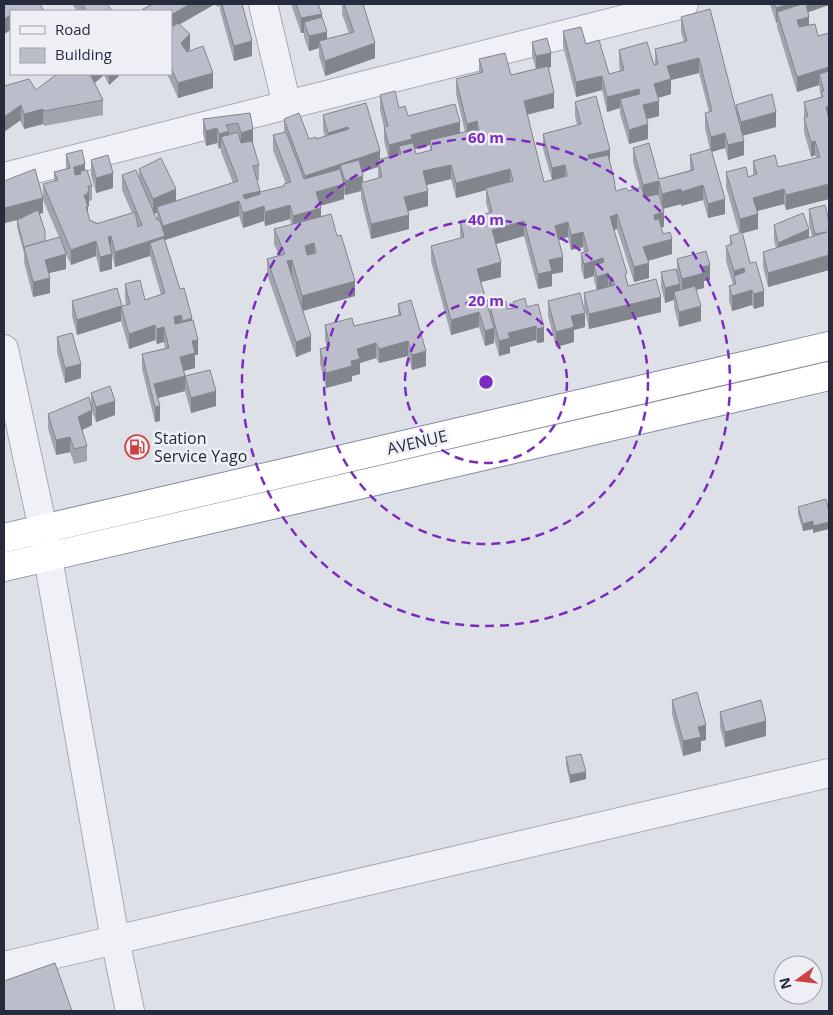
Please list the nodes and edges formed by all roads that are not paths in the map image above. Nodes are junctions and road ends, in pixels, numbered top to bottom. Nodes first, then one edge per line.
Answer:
1 (263, 4) edge
2 (684, 4) edge
3 (287, 106) junction
4 (4, 177) edge
5 (829, 346) edge
6 (4, 349) edge
7 (829, 376) edge
8 (43, 529) junction
9 (4, 538) edge
10 (48, 556) junction
11 (4, 567) edge
12 (829, 773) edge
13 (115, 940) junction
14 (4, 966) edge
15 (130, 1011) edge

1 - 3 street
2 - 3 street
3 - 4 street
5 - 8 highway, AVENUE
6 - 8 street
7 - 10 highway
8 - 9 highway, AVENUE
8 - 10 street
10 - 11 highway
10 - 13 street
12 - 13 street
13 - 14 street
13 - 15 street

